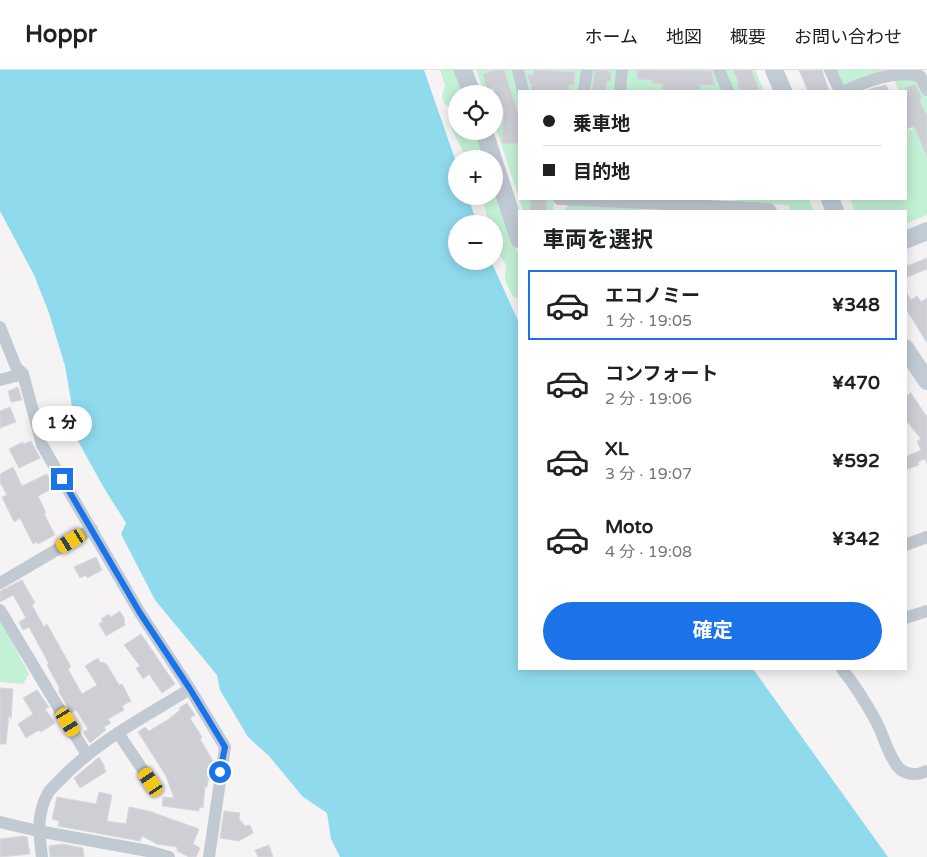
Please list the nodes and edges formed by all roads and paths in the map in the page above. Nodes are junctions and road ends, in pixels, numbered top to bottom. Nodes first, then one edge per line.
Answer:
1 (463, 70) edge
2 (518, 70) edge
3 (587, 70) edge
4 (622, 70) edge
5 (720, 70) edge
6 (774, 70) edge
7 (830, 70) edge
8 (469, 85) edge
9 (523, 90) edge
10 (584, 90) edge
11 (620, 90) edge
12 (728, 90) edge
13 (783, 90) edge
14 (845, 90) edge
15 (849, 90) edge
16 (927, 90) edge
17 (503, 190) edge
18 (583, 200) edge
19 (724, 206) edge
20 (770, 210) edge
21 (927, 231) edge
22 (518, 236) edge
23 (907, 239) edge
24 (0, 327) edge
25 (907, 356) edge
26 (23, 374) junction
27 (0, 380) edge
28 (927, 381) edge
29 (92, 529) junction
30 (927, 537) edge
31 (907, 544) edge
32 (0, 583) edge
33 (0, 610) edge
34 (927, 611) edge
35 (907, 617) edge
36 (843, 670) edge
37 (190, 689) junction
38 (118, 733) junction
39 (87, 755) junction
40 (927, 771) edge
41 (151, 782) dead end
42 (0, 822) edge
43 (38, 831) junction
44 (42, 857) edge
45 (169, 857) edge
46 (209, 857) edge

1 - 8 street
2 - 9 street
3 - 10 street
4 - 11 street
5 - 12 street
6 - 13 street
7 - 14 street
15 - 16 street
17 - 22 street
18 - 19 street
19 - 20 street
21 - 23 street
24 - 26 street
25 - 28 street
26 - 27 street
26 - 29 street
29 - 32 street
29 - 37 street
30 - 31 street
33 - 39 street
34 - 35 street
36 - 40 street
37 - 38 street
37 - 46 street
38 - 39 street
38 - 41 street
39 - 43 street
42 - 43 street
43 - 44 street
43 - 45 street

